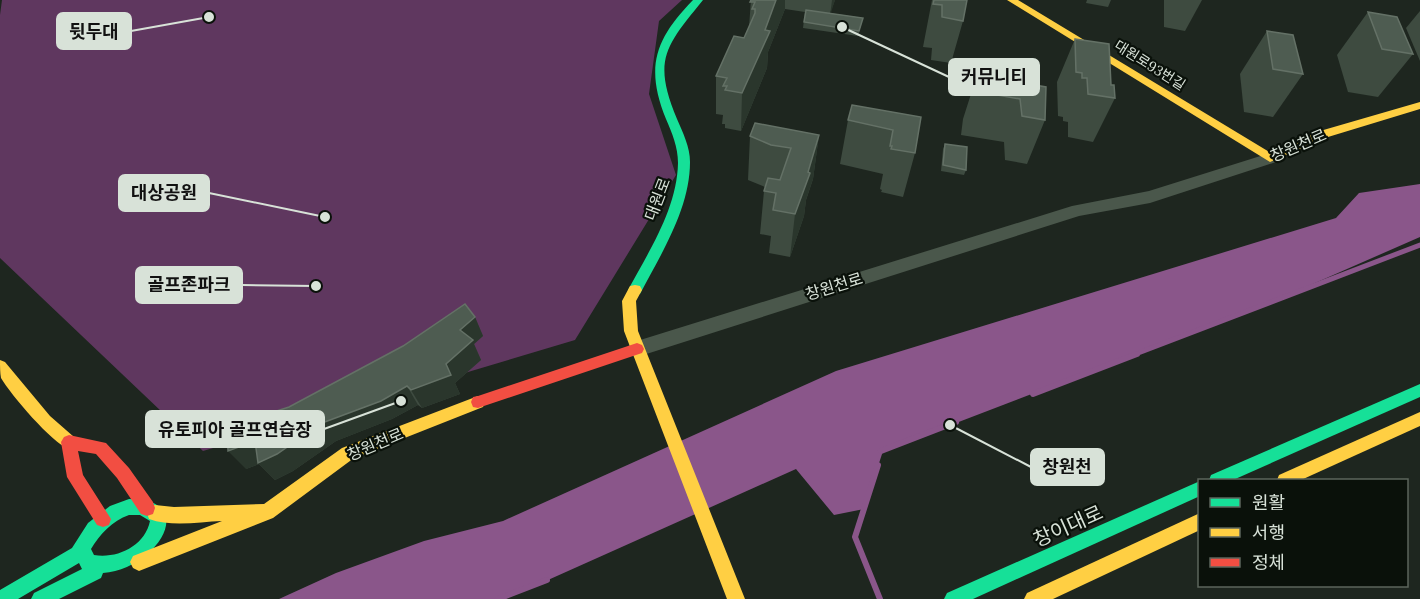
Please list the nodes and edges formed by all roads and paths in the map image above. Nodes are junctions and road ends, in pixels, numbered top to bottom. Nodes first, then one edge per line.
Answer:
1 (698, 0) edge
2 (1012, 0) edge
3 (1420, 105) edge
4 (1270, 158) junction
5 (637, 349) junction
6 (0, 366) edge
7 (1420, 390) edge
8 (1420, 418) edge
9 (69, 441) junction
10 (1219, 479) edge
11 (1287, 479) edge
12 (1198, 489) edge
13 (151, 511) junction
14 (267, 512) junction
15 (103, 519) junction
16 (1198, 522) edge
17 (83, 550) junction
18 (132, 564) junction
19 (95, 572) junction
20 (736, 598) edge
21 (1, 599) edge
22 (40, 599) edge
23 (953, 599) edge
24 (1033, 599) edge

1 - 5 street, 대원로
2 - 4 street, 대원로93번길
3 - 4 street, 창원천로
4 - 5 street, 창원천로
5 - 14 street, 창원천로
5 - 20 street, 대원로
6 - 9 street
7 - 10 street
8 - 11 street
9 - 13 street
9 - 15 street
12 - 23 street, 창이대로
13 - 14 street
13 - 15 street
13 - 18 street
14 - 18 street, 창원천로
15 - 17 street
16 - 24 street
17 - 19 street
17 - 21 street
18 - 19 street
19 - 22 street

